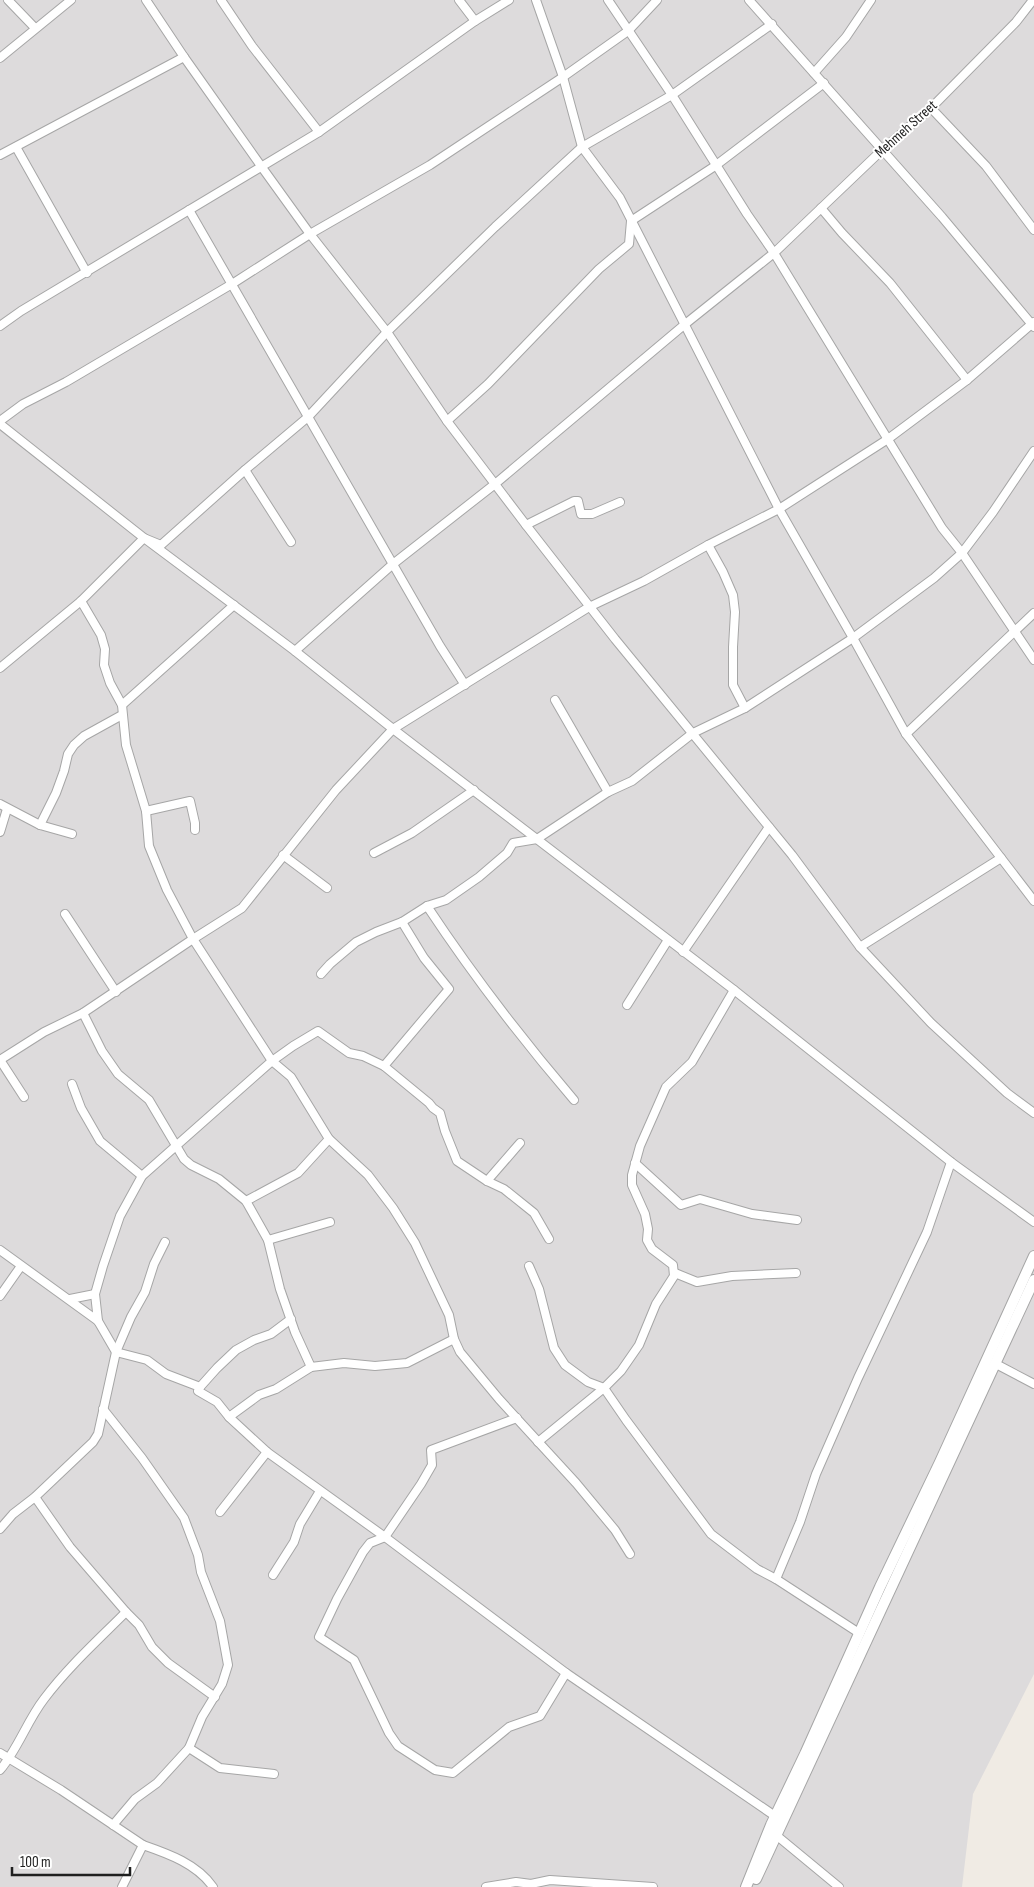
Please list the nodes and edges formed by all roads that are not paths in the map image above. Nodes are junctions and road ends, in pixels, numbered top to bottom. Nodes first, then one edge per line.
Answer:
1 (8, 0) edge
2 (71, 0) edge
3 (146, 0) edge
4 (221, 0) edge
5 (459, 0) edge
6 (509, 0) edge
7 (536, 0) edge
8 (608, 0) edge
9 (657, 0) edge
10 (749, 0) edge
11 (871, 0) edge
12 (1034, 0) edge
13 (475, 21) junction
14 (772, 24) junction
15 (35, 28) junction
16 (628, 31) junction
17 (184, 57) junction
18 (0, 58) edge
19 (814, 73) junction
20 (563, 78) junction
21 (824, 83) junction
22 (672, 95) junction
23 (930, 108) junction
24 (319, 132) junction
25 (16, 147) junction
26 (582, 147) junction
27 (882, 150) junction
28 (0, 155) edge
29 (261, 166) junction
30 (715, 166) junction
31 (821, 208) junction
32 (189, 210) junction
33 (631, 221) junction
34 (1034, 230) edge
35 (310, 234) junction
36 (774, 253) junction
37 (87, 273) junction
38 (232, 284) junction
39 (684, 325) junction
40 (1033, 325) edge
41 (0, 326) edge
42 (387, 332) junction
43 (967, 380) junction
44 (308, 417) junction
45 (447, 421) junction
46 (0, 422) edge
47 (888, 440) junction
48 (1034, 451) edge
49 (245, 470) junction
50 (495, 484) junction
51 (620, 502) dead end
52 (779, 509) junction
53 (526, 525) junction
54 (144, 538) junction
55 (291, 542) dead end
56 (708, 545) junction
57 (962, 553) junction
58 (393, 564) junction
59 (81, 601) junction
60 (234, 605) junction
61 (589, 607) junction
62 (1034, 613) edge
63 (1015, 632) junction
64 (853, 638) junction
65 (295, 652) junction
66 (1034, 660) edge
67 (0, 668) edge
68 (465, 685) junction
69 (555, 700) dead end
70 (122, 705) junction
71 (745, 708) junction
72 (122, 715) junction
73 (393, 729) junction
74 (693, 733) junction
75 (906, 734) junction
76 (474, 790) junction
77 (608, 792) junction
78 (3, 806) edge
79 (146, 810) junction
80 (40, 825) junction
81 (769, 827) junction
82 (194, 830) dead end
83 (0, 832) edge
84 (72, 834) dead end
85 (537, 839) junction
86 (374, 853) dead end
87 (284, 855) junction
88 (1001, 858) junction
89 (327, 888) dead end
90 (1034, 901) edge
91 (427, 906) junction
92 (65, 914) dead end
93 (402, 922) junction
94 (193, 939) junction
95 (668, 940) junction
96 (860, 947) junction
97 (684, 952) junction
98 (321, 974) dead end
99 (734, 990) junction
100 (116, 992) junction
101 (627, 1005) dead end
102 (83, 1013) junction
103 (0, 1060) edge
104 (272, 1061) junction
105 (384, 1066) junction
106 (72, 1084) dead end
107 (24, 1098) dead end
108 (574, 1100) dead end
109 (1034, 1113) edge
110 (329, 1140) junction
111 (520, 1143) dead end
112 (176, 1144) junction
113 (951, 1162) junction
114 (634, 1163) junction
115 (142, 1176) junction
116 (487, 1181) junction
117 (246, 1201) junction
118 (797, 1220) dead end
119 (330, 1222) dead end
120 (1034, 1222) edge
121 (549, 1239) dead end
122 (268, 1240) junction
123 (165, 1242) dead end
124 (0, 1250) edge
125 (1034, 1256) edge
126 (21, 1266) junction
127 (529, 1266) dead end
128 (674, 1273) junction
129 (796, 1273) dead end
130 (1034, 1280) edge
131 (95, 1294) junction
132 (0, 1296) edge
133 (70, 1299) junction
134 (291, 1319) junction
135 (98, 1321) junction
136 (454, 1338) junction
137 (116, 1352) junction
138 (996, 1364) junction
139 (311, 1367) junction
140 (1034, 1384) edge
141 (200, 1387) junction
142 (604, 1388) junction
143 (103, 1409) junction
144 (229, 1417) junction
145 (517, 1418) junction
146 (538, 1442) junction
147 (267, 1452) junction
148 (320, 1491) junction
149 (35, 1497) junction
150 (220, 1512) dead end
151 (0, 1529) edge
152 (384, 1537) junction
153 (630, 1554) dead end
154 (273, 1575) dead end
155 (776, 1579) junction
156 (126, 1612) junction
157 (860, 1632) junction
158 (566, 1673) junction
159 (215, 1697) junction
160 (189, 1748) junction
161 (0, 1753) edge
162 (809, 1756) junction
163 (10, 1759) junction
164 (0, 1770) edge
165 (274, 1774) dead end
166 (775, 1816) junction
167 (113, 1825) junction
168 (776, 1835) junction
169 (143, 1845) junction
170 (122, 1887) edge
171 (213, 1887) edge
172 (486, 1887) edge
173 (653, 1887) edge
174 (746, 1887) edge
175 (753, 1887) edge
176 (839, 1887) edge

1 - 15 street
2 - 15 street
3 - 17 street
4 - 24 street
5 - 13 street
6 - 13 street
7 - 20 street
8 - 16 street
9 - 16 street
10 - 14 street
11 - 19 street
12 - 23 street, Mehmeh Street
13 - 24 street
14 - 19 street
14 - 22 street
15 - 18 street
16 - 20 street
16 - 22 street
17 - 25 street
17 - 29 street
19 - 21 street
20 - 26 street
20 - 35 street
21 - 27 street
21 - 30 street
22 - 26 street
22 - 30 street
23 - 27 street, Mehmeh Street
23 - 34 street
24 - 29 street
25 - 28 street
25 - 37 street
26 - 33 street
26 - 42 street
27 - 31 street, Mehmeh Street
27 - 40 street
29 - 32 street
29 - 35 street
30 - 33 street
30 - 36 street
31 - 36 street, Mehmeh Street
31 - 43 street
32 - 37 street
32 - 38 street
33 - 39 street
33 - 45 street
35 - 38 street
35 - 42 street
36 - 39 street, Mehmeh Street
36 - 47 street
37 - 41 street
38 - 44 street
38 - 46 street
39 - 50 street, Mehmeh Street
39 - 52 street
40 - 43 street
42 - 44 street
42 - 45 street
43 - 47 street
44 - 49 street
44 - 58 street
45 - 50 street
46 - 54 street
47 - 52 street
47 - 57 street
48 - 57 street
49 - 54 street
49 - 55 street
50 - 53 street
50 - 58 street, Mehmeh Street
51 - 53 street
52 - 56 street
52 - 64 street
53 - 61 street
54 - 59 street
54 - 60 street
56 - 61 street
56 - 71 street
57 - 63 street
57 - 64 street
58 - 65 street, Mehmeh Street
58 - 68 street
59 - 67 street
59 - 70 street
60 - 65 street
60 - 70 street
61 - 68 street
61 - 74 street
62 - 63 street
63 - 66 street
63 - 75 street
64 - 71 street
64 - 75 street
65 - 73 street
68 - 73 street
69 - 77 street
70 - 72 street
71 - 74 street
72 - 79 street
72 - 80 street
73 - 76 street
73 - 87 street
74 - 77 street
74 - 81 street
75 - 88 street
76 - 85 street
76 - 86 street
77 - 85 street
78 - 80 street
78 - 83 street
79 - 82 street
79 - 94 street
80 - 84 street
81 - 96 street
81 - 97 street
85 - 91 street
85 - 95 street
87 - 89 street
87 - 94 street
88 - 90 street
88 - 96 street
91 - 93 street
91 - 108 street
92 - 100 street
93 - 98 street
93 - 105 street
94 - 100 street
94 - 104 street
95 - 97 street
95 - 101 street
96 - 109 street
97 - 99 street
99 - 113 street
99 - 114 street
100 - 102 street
102 - 103 street
102 - 112 street
103 - 107 street
104 - 105 street
104 - 110 street
104 - 112 street
105 - 116 street
106 - 115 street
110 - 117 street
110 - 136 street
111 - 116 street
112 - 115 street
112 - 117 street
113 - 120 street
113 - 155 street
114 - 118 street
114 - 128 street
115 - 131 street
116 - 121 street
117 - 122 street
119 - 122 street
122 - 134 street
123 - 137 street
124 - 126 street
125 - 157 street
126 - 132 street
126 - 133 street
127 - 142 street
128 - 129 street
128 - 142 street
130 - 138 street
131 - 133 street
131 - 135 street
133 - 135 street
134 - 139 street
134 - 141 street
135 - 137 street
136 - 139 street
136 - 145 street
137 - 141 street
137 - 143 street
138 - 140 street
138 - 162 street
139 - 144 street
141 - 144 street
142 - 146 street
142 - 155 street
143 - 149 street
143 - 159 street
144 - 147 street
145 - 146 street
145 - 152 street
146 - 153 street
147 - 148 street
147 - 150 street
148 - 152 street
148 - 154 street
149 - 151 street
149 - 156 street
152 - 158 street
152 - 158 street
155 - 157 street
156 - 159 street
156 - 163 street
157 - 162 street
158 - 166 street
159 - 160 street
160 - 165 street
160 - 167 street
161 - 163 street
162 - 166 street
162 - 168 street
163 - 164 street
163 - 167 street
166 - 174 street
167 - 169 street
168 - 175 street
168 - 176 street
169 - 170 street
169 - 171 street
172 - 173 street

